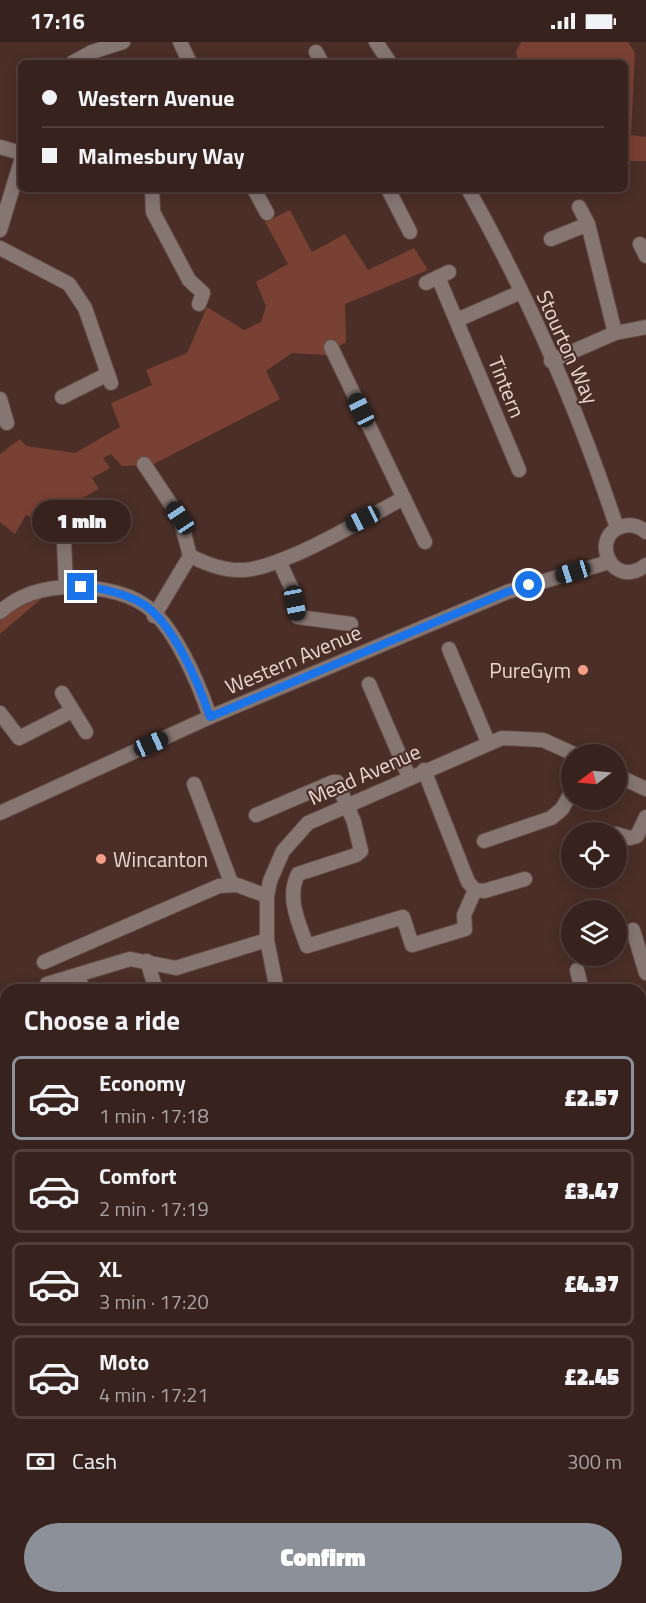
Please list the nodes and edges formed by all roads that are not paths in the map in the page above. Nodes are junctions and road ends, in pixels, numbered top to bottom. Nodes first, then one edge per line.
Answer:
1 (123, 42) edge
2 (180, 42) edge
3 (376, 42) edge
4 (90, 47) edge
5 (75, 60) edge
6 (189, 60) edge
7 (388, 60) edge
8 (0, 147) edge
9 (18, 152) edge
10 (18, 171) edge
11 (152, 192) edge
12 (256, 192) edge
13 (389, 192) edge
14 (470, 192) edge
15 (579, 207) dead end
16 (267, 213) dead end
17 (588, 224) junction
18 (0, 230) edge
19 (408, 233) dead end
20 (551, 239) dead end
21 (0, 248) edge
22 (438, 277) dead end
23 (521, 292) junction
24 (199, 304) dead end
25 (457, 320) junction
26 (646, 327) edge
27 (615, 333) junction
28 (331, 347) dead end
29 (551, 361) junction
30 (62, 397) dead end
31 (0, 399) edge
32 (7, 423) dead end
33 (144, 464) dead end
34 (519, 470) dead end
35 (155, 480) junction
36 (143, 488) dead end
37 (404, 498) junction
38 (617, 528) junction
39 (646, 532) edge
40 (64, 542) dead end
41 (425, 542) dead end
42 (190, 556) junction
43 (279, 561) junction
44 (609, 562) junction
45 (646, 565) edge
46 (66, 587) junction
47 (1, 611) edge
48 (154, 615) junction
49 (351, 624) dead end
50 (448, 649) dead end
51 (369, 684) dead end
52 (62, 693) dead end
53 (72, 711) junction
54 (0, 713) edge
55 (210, 717) junction
56 (86, 732) dead end
57 (488, 742) junction
58 (561, 748) edge
59 (424, 770) junction
60 (409, 777) junction
61 (627, 780) edge
62 (194, 784) dead end
63 (646, 789) edge
64 (348, 803) junction
65 (561, 810) edge
66 (0, 813) edge
67 (256, 815) dead end
68 (646, 817) edge
69 (627, 837) edge
70 (484, 841) dead end
71 (525, 879) dead end
72 (232, 885) junction
73 (475, 890) junction
74 (267, 896) junction
75 (633, 930) dead end
76 (267, 940) junction
77 (147, 961) junction
78 (44, 962) dead end
79 (577, 970) dead end
80 (646, 973) edge
81 (78, 975) junction
82 (47, 984) edge
83 (81, 984) edge
84 (154, 984) edge
85 (276, 984) edge
86 (580, 984) edge

1 - 4 street
2 - 6 street
3 - 7 street
4 - 5 street
8 - 9 street
10 - 18 street
11 - 24 street
12 - 16 street
13 - 19 street
14 - 23 street, Stourton Way
15 - 17 street
17 - 20 street
17 - 27 street
21 - 30 street
22 - 25 street, Tintern
23 - 25 street
23 - 29 street, Stourton Way
25 - 34 street, Tintern
26 - 27 street
27 - 29 street
28 - 37 street
29 - 38 street, Stourton Way
31 - 32 street
33 - 35 street
35 - 36 street
35 - 42 street
37 - 41 street
37 - 43 street
38 - 39 street
38 - 44 street
40 - 46 street
42 - 43 street
42 - 48 street
43 - 49 street
44 - 45 street
44 - 55 street, Western Avenue
46 - 47 street
46 - 48 street
48 - 55 street
50 - 57 street
51 - 60 street
52 - 53 street
53 - 54 street
53 - 56 street
55 - 66 street, Western Avenue
57 - 58 street, Mead Avenue
57 - 59 street, Mead Avenue
59 - 60 street, Mead Avenue
59 - 73 street
60 - 64 street, Mead Avenue
61 - 63 street
62 - 72 street
64 - 67 street
64 - 73 street
64 - 74 street, Mead Avenue
65 - 70 street
68 - 69 street
71 - 73 street
72 - 74 street
72 - 78 street
74 - 76 street, Mead Avenue
75 - 80 street
76 - 77 street
76 - 85 street, Mead Avenue
77 - 81 street
77 - 84 street
79 - 86 street
81 - 82 street
81 - 83 street

